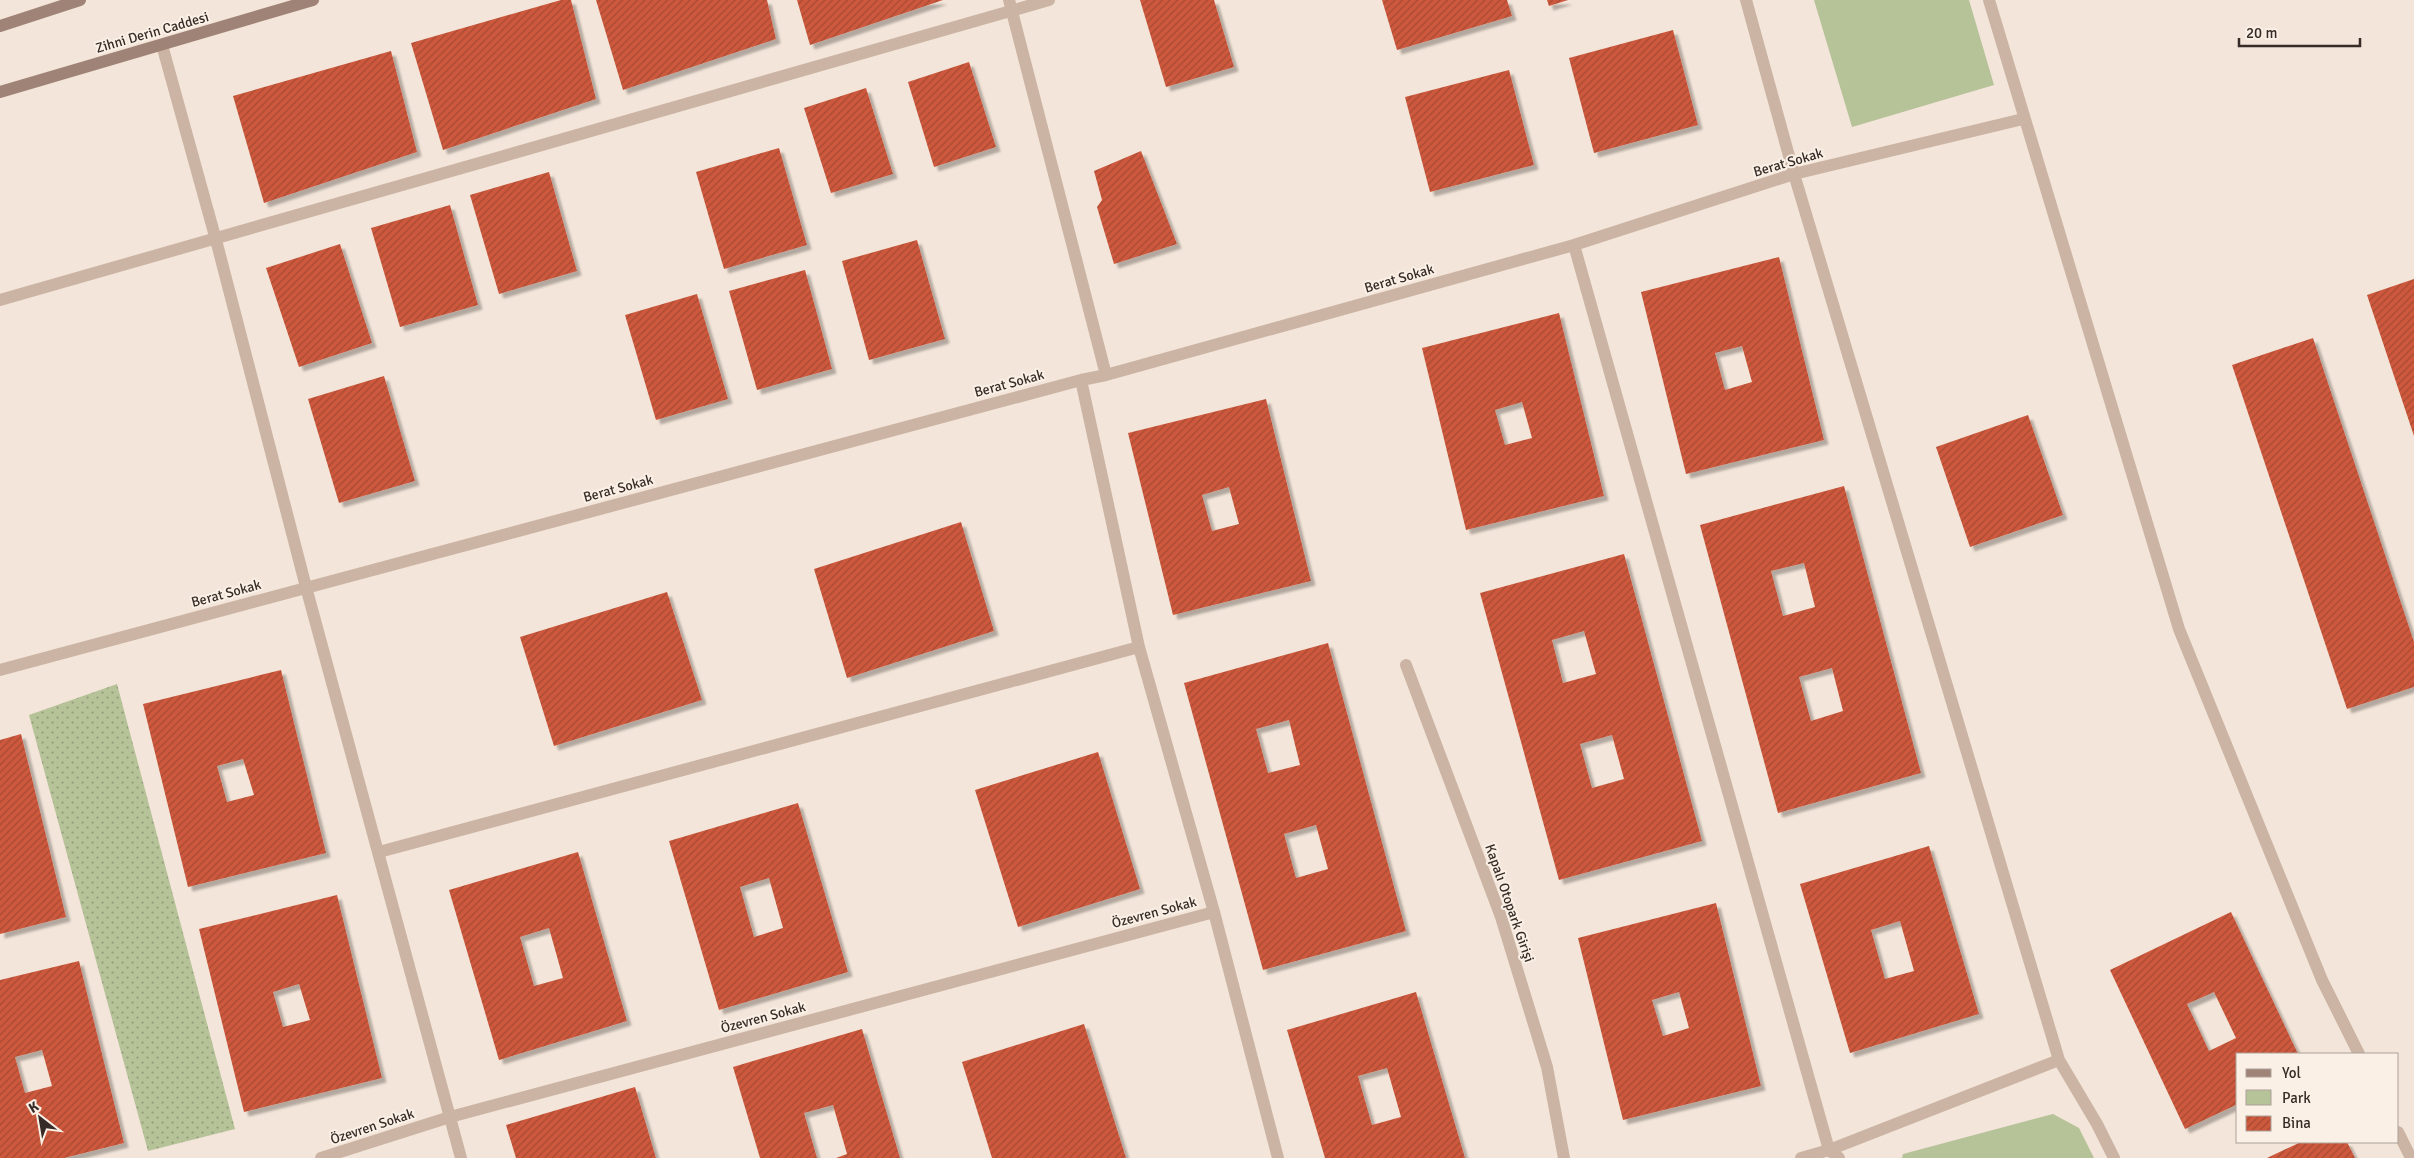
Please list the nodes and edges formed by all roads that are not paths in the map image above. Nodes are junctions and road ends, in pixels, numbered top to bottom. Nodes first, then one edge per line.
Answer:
1 (80, 0) edge
2 (313, 0) edge
3 (1049, 0) edge
4 (1746, 0) edge
5 (1989, 0) edge
6 (1010, 6) edge
7 (0, 26) edge
8 (162, 46) junction
9 (0, 92) edge
10 (2023, 119) junction
11 (1794, 174) junction
12 (216, 240) junction
13 (1574, 245) junction
14 (0, 300) edge
15 (1106, 375) junction
16 (1081, 380) junction
17 (306, 587) junction
18 (1140, 647) junction
19 (1406, 665) dead end
20 (0, 670) edge
21 (379, 852) junction
22 (1214, 912) junction
23 (2358, 1053) edge
24 (2059, 1060) junction
25 (450, 1117) junction
26 (2399, 1134) edge
27 (1834, 1154) edge
28 (321, 1158) edge
29 (462, 1158) edge
30 (1278, 1158) edge
31 (1564, 1158) edge
32 (1801, 1158) edge
33 (2114, 1158) edge
34 (2411, 1158) edge

1 - 7 main road
2 - 8 main road, Zihni Derin Caddesi
3 - 6 street
4 - 11 street
5 - 10 street
6 - 12 street
6 - 15 street
8 - 9 main road, Zihni Derin Caddesi
8 - 12 street
10 - 11 street, Berat Sokak
10 - 23 street
11 - 13 street, Berat Sokak
11 - 24 street
12 - 14 street
12 - 17 street
13 - 15 street, Berat Sokak
13 - 27 street
15 - 16 street, Berat Sokak
16 - 17 street, Berat Sokak
16 - 18 street
17 - 20 street, Berat Sokak
17 - 21 street
18 - 21 street
18 - 22 street
19 - 31 street, Kapalı Otopark Girişi
21 - 25 street
22 - 25 street, Özevren Sokak
22 - 30 street
24 - 27 street
24 - 33 street
25 - 28 street, Özevren Sokak
25 - 29 street
26 - 34 street
27 - 32 street

